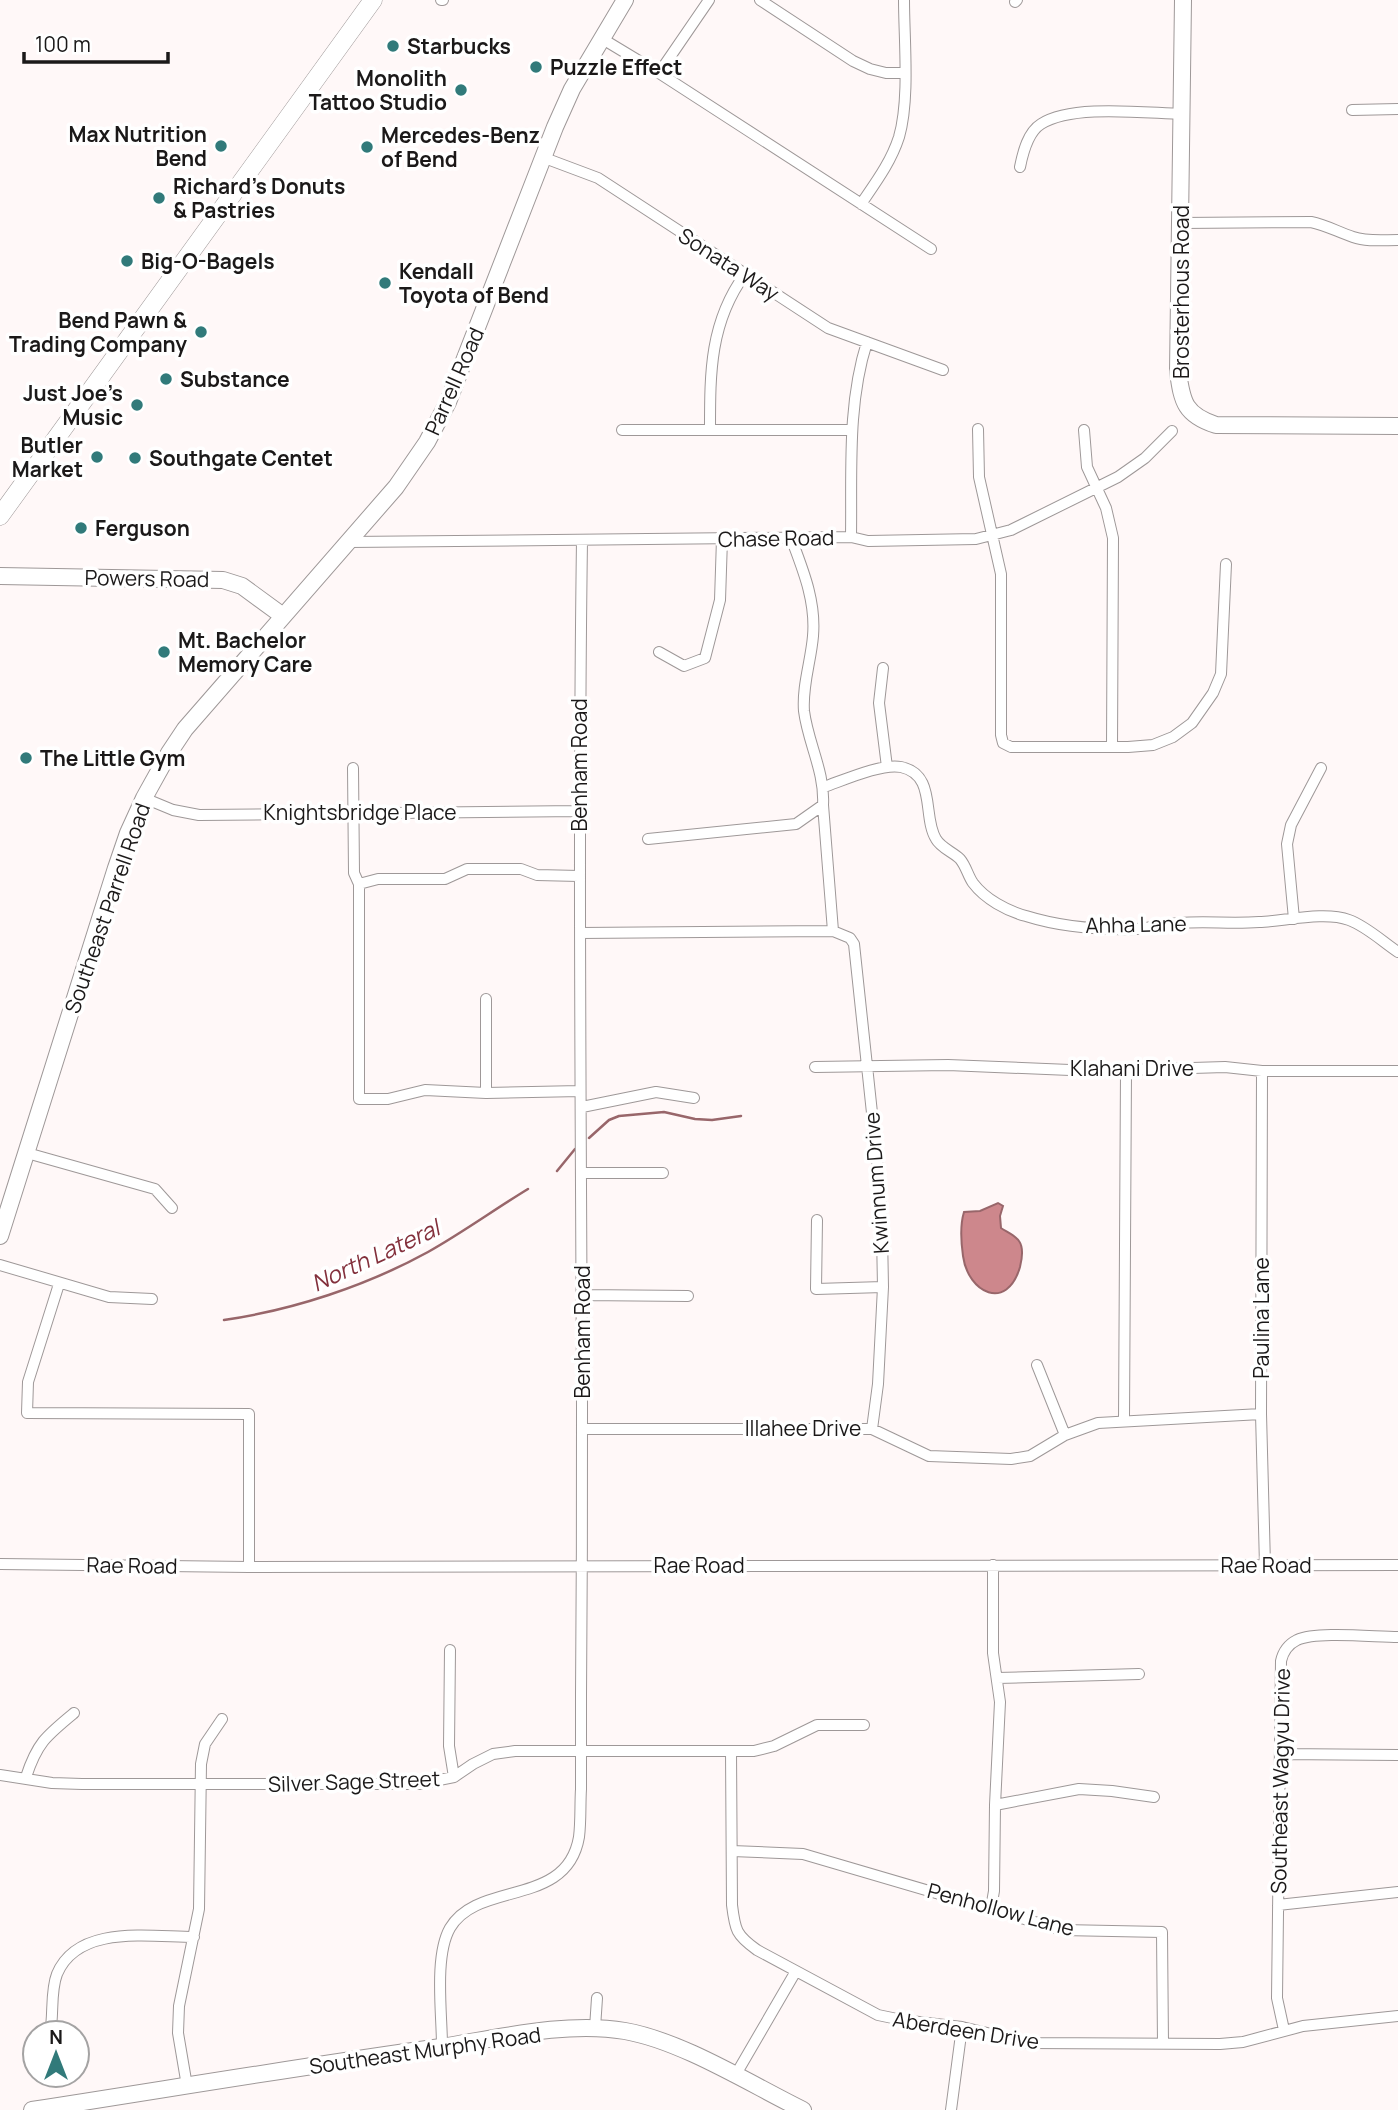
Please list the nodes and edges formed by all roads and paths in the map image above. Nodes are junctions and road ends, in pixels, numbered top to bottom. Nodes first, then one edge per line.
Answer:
1 (373, 0) edge
2 (625, 0) edge
3 (709, 0) edge
4 (760, 0) edge
5 (904, 0) edge
6 (1183, 0) edge
7 (601, 38) junction
8 (659, 73) junction
9 (904, 73) junction
10 (1398, 109) edge
11 (1352, 110) dead end
12 (1182, 114) junction
13 (542, 157) junction
14 (1020, 167) dead end
15 (861, 204) junction
16 (1181, 223) junction
17 (1398, 240) edge
18 (931, 249) dead end
19 (744, 274) junction
20 (867, 342) junction
21 (926, 349) dead end
22 (921, 362) junction
23 (943, 370) dead end
24 (1398, 426) edge
25 (710, 429) junction
26 (978, 429) dead end
27 (622, 430) dead end
28 (852, 430) junction
29 (1084, 430) dead end
30 (1172, 431) dead end
31 (1097, 488) junction
32 (0, 516) edge
33 (991, 536) junction
34 (851, 537) junction
35 (791, 538) junction
36 (722, 539) junction
37 (582, 540) junction
38 (349, 542) junction
39 (1226, 564) dead end
40 (0, 576) edge
41 (283, 616) junction
42 (659, 652) dead end
43 (884, 668) dead end
44 (1112, 747) junction
45 (887, 767) junction
46 (353, 768) dead end
47 (1321, 768) dead end
48 (824, 787) junction
49 (144, 798) junction
50 (823, 805) junction
51 (579, 811) junction
52 (354, 813) junction
53 (648, 839) dead end
54 (579, 876) junction
55 (359, 884) junction
56 (1294, 919) junction
57 (833, 931) junction
58 (580, 933) junction
59 (1398, 952) edge
60 (486, 999) dead end
61 (816, 1067) dead end
62 (866, 1068) junction
63 (1126, 1071) junction
64 (1262, 1071) junction
65 (1398, 1071) edge
66 (580, 1091) junction
67 (486, 1093) junction
68 (694, 1098) dead end
69 (582, 1107) junction
70 (27, 1153) junction
71 (582, 1173) junction
72 (663, 1173) dead end
73 (172, 1208) dead end
74 (817, 1220) dead end
75 (0, 1236) edge
76 (0, 1265) edge
77 (59, 1284) junction
78 (883, 1287) junction
79 (582, 1295) junction
80 (688, 1296) dead end
81 (152, 1299) dead end
82 (1037, 1365) dead end
83 (1261, 1414) junction
84 (1124, 1420) junction
85 (582, 1429) junction
86 (872, 1429) junction
87 (1065, 1435) junction
88 (0, 1564) edge
89 (582, 1565) junction
90 (993, 1565) junction
91 (1265, 1565) junction
92 (1398, 1565) edge
93 (249, 1566) junction
94 (1398, 1637) edge
95 (450, 1650) dead end
96 (1139, 1674) dead end
97 (997, 1678) junction
98 (74, 1713) dead end
99 (222, 1719) dead end
100 (864, 1725) dead end
101 (581, 1751) junction
102 (731, 1751) junction
103 (1280, 1754) junction
104 (1398, 1755) edge
105 (0, 1775) edge
106 (26, 1777) junction
107 (454, 1777) junction
108 (201, 1785) junction
109 (1154, 1797) dead end
110 (995, 1805) junction
111 (732, 1851) junction
112 (1398, 1892) edge
113 (1278, 1905) junction
114 (990, 1908) junction
115 (194, 1937) junction
116 (796, 1971) junction
117 (597, 1998) dead end
118 (1398, 2016) edge
119 (51, 2019) edge
120 (961, 2027) junction
121 (595, 2028) junction
122 (1284, 2030) junction
123 (1163, 2044) junction
124 (442, 2046) junction
125 (735, 2076) junction
126 (187, 2085) junction
127 (32, 2110) edge
128 (803, 2110) edge
129 (951, 2110) edge

1 - 32 main road
2 - 7 street, Parrell Road
3 - 8 street
4 - 9 street
5 - 9 street
6 - 12 street, Brosterhous Road
7 - 8 street
7 - 13 street, Parrell Road
8 - 15 street
9 - 15 street
10 - 11 street
12 - 14 street
12 - 16 street, Brosterhous Road
13 - 19 street, Sonata Way
13 - 38 street, Parrell Road
15 - 18 street
16 - 17 street
16 - 24 street, Brosterhous Road
19 - 20 street, Sonata Way
19 - 25 street
20 - 22 street, Sonata Way
20 - 28 street
21 - 22 street
22 - 23 street, Sonata Way
25 - 27 street
25 - 28 street
26 - 33 street
28 - 34 street
29 - 31 street
30 - 31 street, Chase Road
31 - 33 street, Chase Road
31 - 44 street
33 - 34 street, Chase Road
33 - 44 street
34 - 35 street, Chase Road
35 - 36 street, Chase Road
35 - 48 street
36 - 37 street, Chase Road
36 - 42 street
37 - 38 street, Chase Road
37 - 51 street, Benham Road
38 - 41 street, Parrell Road
39 - 44 street
40 - 41 street, Powers Road
41 - 49 street, Southeast Parrell Road
43 - 45 street
45 - 48 street
45 - 56 street, Ahha Lane
46 - 52 street
47 - 56 street
48 - 50 street
49 - 52 street, Knightsbridge Place
49 - 70 street, Southeast Parrell Road
50 - 53 street
50 - 57 street
51 - 52 street, Knightsbridge Place
51 - 54 street, Benham Road
52 - 55 street
54 - 55 street
54 - 58 street, Benham Road
55 - 67 street
56 - 59 street, Ahha Lane
57 - 58 street
57 - 62 street, Kwinnum Drive
58 - 66 street, Benham Road
60 - 67 street
61 - 62 street, Klahani Drive
62 - 63 street, Klahani Drive
62 - 78 street, Kwinnum Drive
63 - 64 street, Klahani Drive
63 - 84 street
64 - 65 street, Klahani Drive
64 - 83 street, Paulina Lane
66 - 67 street
66 - 69 street, Benham Road
68 - 69 street
69 - 71 street, Benham Road
70 - 73 street
70 - 75 street, Southeast Parrell Road
71 - 72 street
71 - 79 street, Benham Road
74 - 78 street
76 - 77 street
77 - 81 street
77 - 93 street
78 - 86 street, Kwinnum Drive
79 - 80 street
79 - 85 street, Benham Road
82 - 87 street
83 - 84 street, Illahee Drive
83 - 91 street, Paulina Lane
84 - 87 street, Illahee Drive
85 - 86 street, Illahee Drive
85 - 89 street, Benham Road
86 - 87 street, Illahee Drive
88 - 93 street, Rae Road
89 - 90 street, Rae Road
89 - 93 street, Rae Road
89 - 101 street, Benham Road
90 - 91 street, Rae Road
90 - 97 street
91 - 92 street, Rae Road
94 - 103 street, Southeast Wagyu Drive
95 - 107 street
96 - 97 street
97 - 110 street
98 - 106 street
99 - 108 street
100 - 102 street, Silver Sage Street
101 - 102 street, Silver Sage Street
101 - 107 street, Silver Sage Street
101 - 124 street, Benham Road
102 - 111 street, Aberdeen Drive
103 - 104 street
103 - 113 street, Southeast Wagyu Drive
105 - 106 street, Silver Sage Street
106 - 108 street, Silver Sage Street
107 - 108 street, Silver Sage Street
108 - 115 street
109 - 110 street
110 - 114 street
111 - 114 street, Penhollow Lane
111 - 116 street, Aberdeen Drive
112 - 113 street
113 - 122 street, Southeast Wagyu Drive
114 - 123 street, Penhollow Lane
115 - 119 street
115 - 126 street
116 - 120 street, Aberdeen Drive
116 - 125 street
117 - 121 street
118 - 122 street, Aberdeen Drive
120 - 123 street, Aberdeen Drive
120 - 129 street
121 - 124 street, Southeast Murphy Road
121 - 125 street, Southeast Murphy Road
122 - 123 street, Aberdeen Drive
124 - 126 street, Southeast Murphy Road
125 - 128 street, Southeast Murphy Road
126 - 127 street, Southeast Murphy Road

